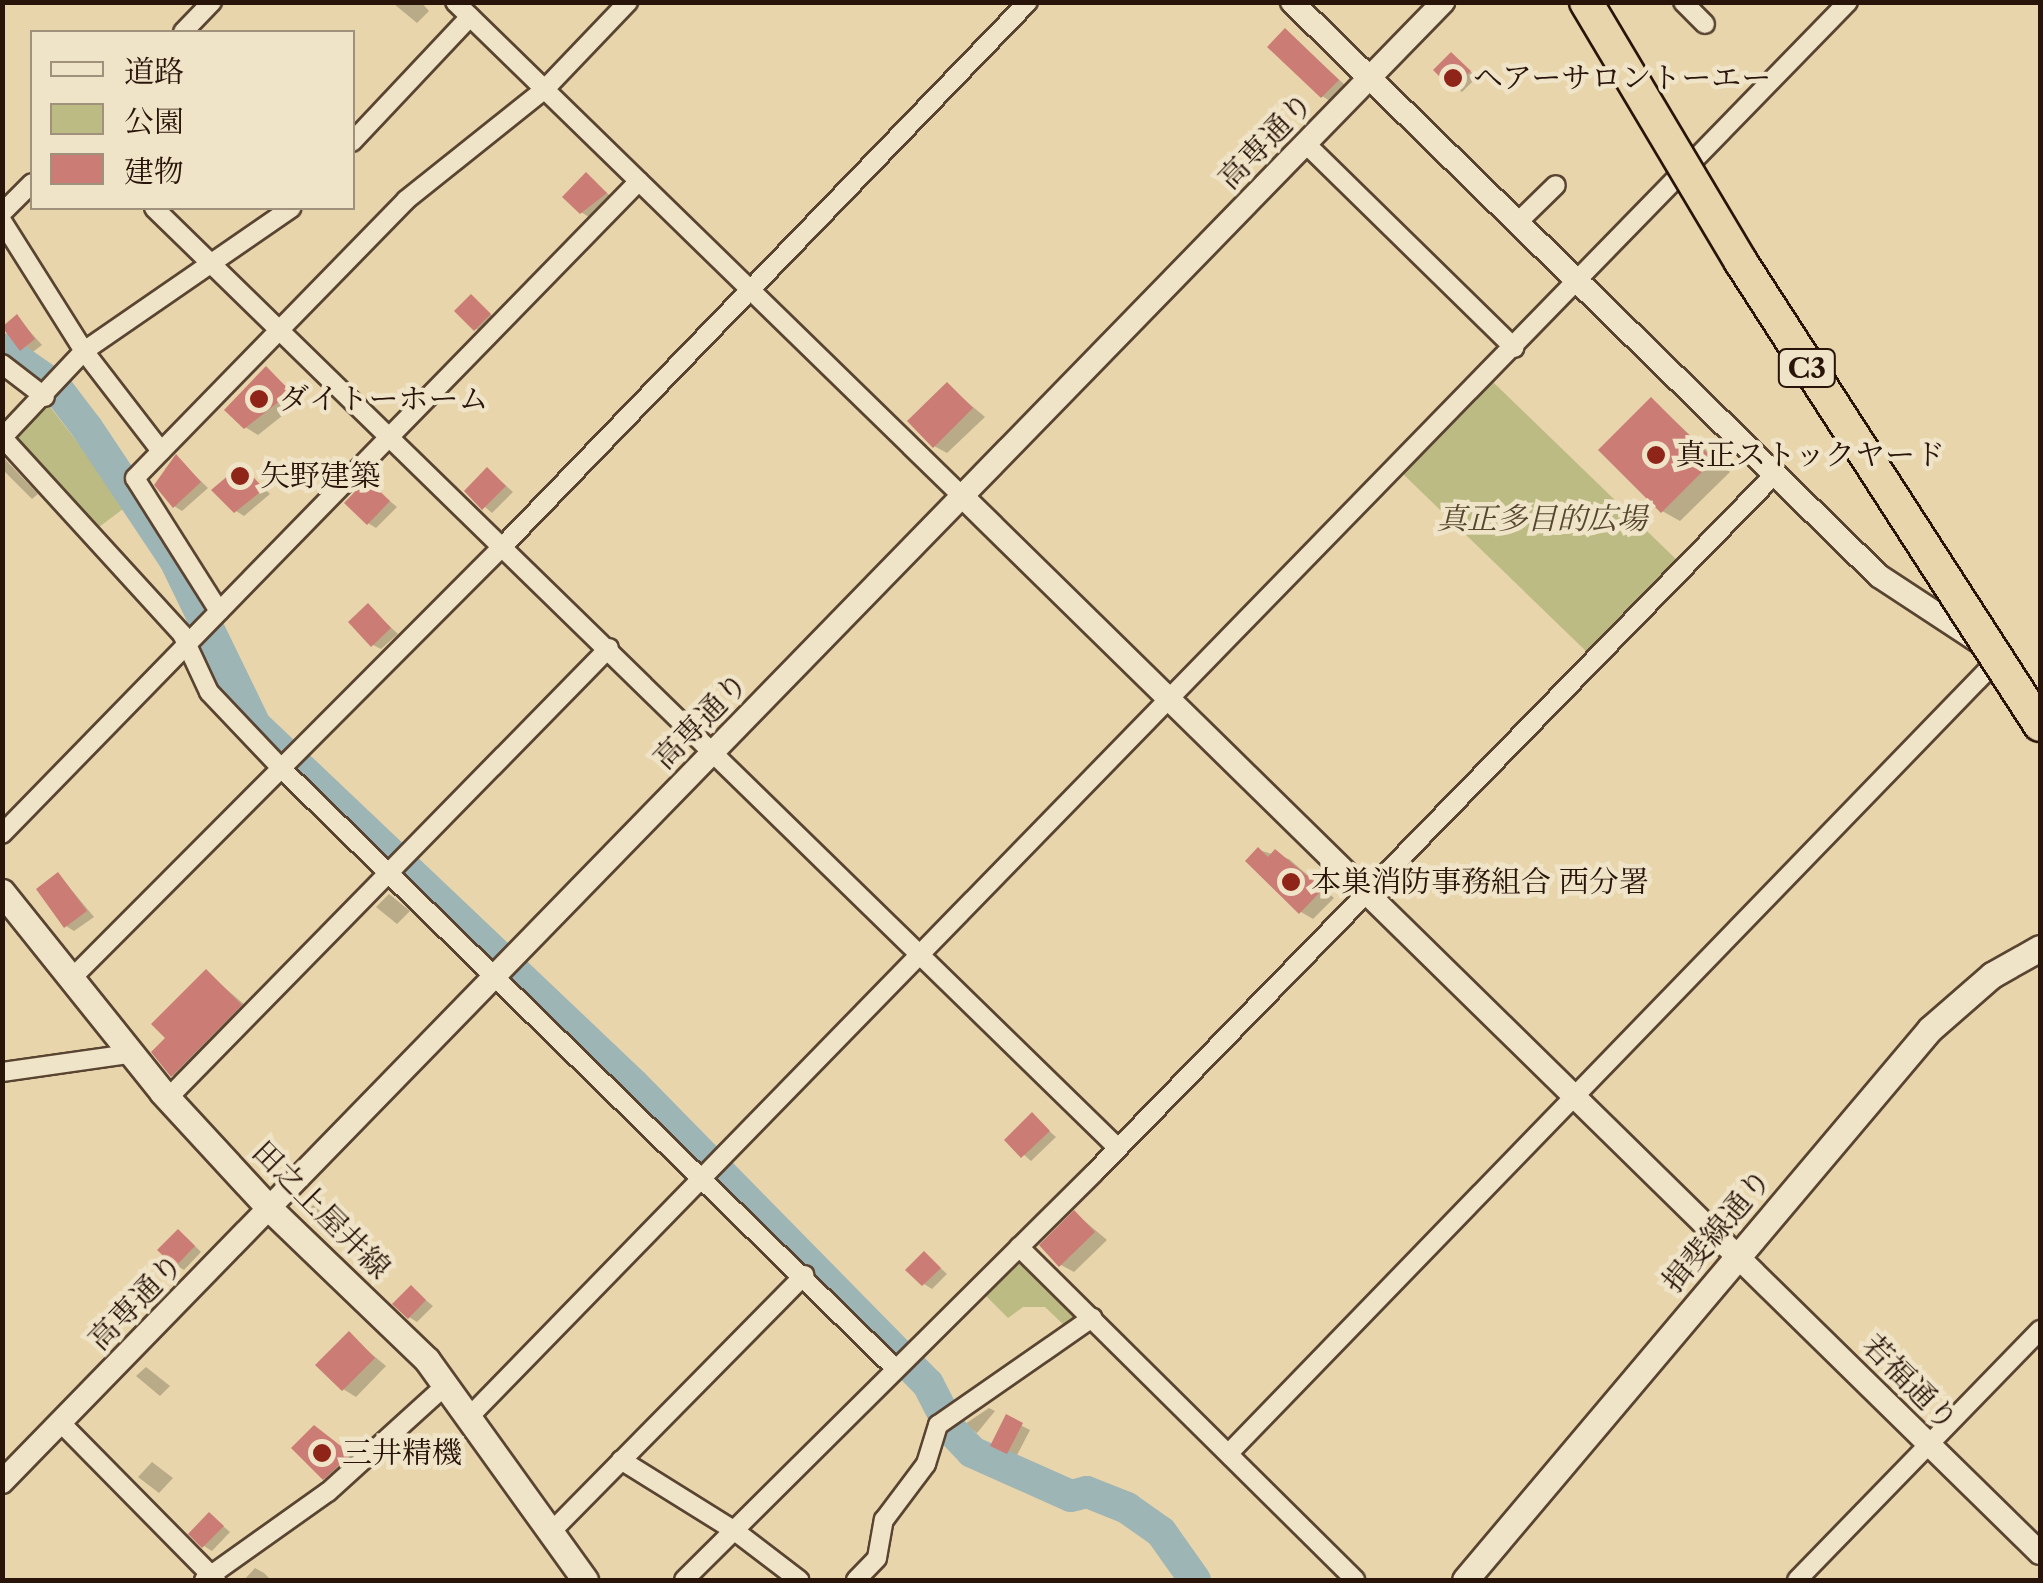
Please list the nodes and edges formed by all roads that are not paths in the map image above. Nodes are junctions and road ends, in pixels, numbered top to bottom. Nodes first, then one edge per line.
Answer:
1 (212, 2) edge
2 (455, 2) edge
3 (628, 2) edge
4 (1028, 2) edge
5 (1292, 2) edge
6 (1443, 2) edge
7 (1586, 2) edge
8 (1683, 2) edge
9 (1845, 4) edge
10 (470, 17) junction
11 (1705, 24) dead end
12 (184, 30) edge
13 (1369, 78) junction
14 (544, 90) junction
15 (355, 139) edge
16 (1305, 144) junction
17 (639, 181) junction
18 (30, 185) edge
19 (1556, 185) dead end
20 (156, 210) edge
21 (288, 210) edge
22 (2, 212) edge
23 (2, 221) edge
24 (1517, 224) junction
25 (207, 260) junction
26 (1577, 282) junction
27 (750, 291) junction
28 (279, 331) junction
29 (1514, 348) junction
30 (84, 350) junction
31 (2, 364) edge
32 (46, 395) junction
33 (390, 436) junction
34 (3, 438) edge
35 (161, 452) junction
36 (1775, 474) junction
37 (963, 497) junction
38 (503, 546) junction
39 (219, 611) junction
40 (187, 648) junction
41 (609, 648) junction
42 (2001, 656) junction
43 (2040, 694) edge
44 (1172, 700) junction
45 (2040, 725) edge
46 (714, 751) junction
47 (284, 770) junction
48 (2, 834) edge
49 (388, 873) junction
50 (2, 892) edge
51 (1368, 894) junction
52 (2040, 948) edge
53 (921, 956) junction
54 (501, 970) junction
55 (71, 978) junction
56 (128, 1054) junction
57 (2, 1072) edge
58 (1573, 1095) junction
59 (168, 1098) junction
60 (1118, 1148) junction
61 (702, 1176) junction
62 (269, 1208) junction
63 (1018, 1246) junction
64 (1739, 1255) junction
65 (804, 1275) junction
66 (1092, 1318) junction
67 (2040, 1330) edge
68 (900, 1362) junction
69 (446, 1385) junction
70 (471, 1415) junction
71 (61, 1422) junction
72 (1930, 1444) junction
73 (1230, 1452) junction
74 (621, 1460) junction
75 (2, 1482) edge
76 (736, 1530) junction
77 (551, 1532) junction
78 (2040, 1553) edge
79 (212, 1579) edge
80 (585, 1580) edge
81 (684, 1580) edge
82 (799, 1580) edge
83 (856, 1580) edge
84 (1355, 1580) edge
85 (1465, 1580) edge
86 (1797, 1580) edge

1 - 12 street
2 - 10 street
3 - 14 street
4 - 27 street
5 - 13 street
6 - 13 street, 高専通り
7 - 45 highway, C3, bridge
8 - 11 street
9 - 26 street
10 - 14 street
10 - 15 street
13 - 16 street, 高専通り
13 - 24 street
14 - 17 street
14 - 28 street
16 - 29 street
16 - 37 street, 高専通り
17 - 27 street
17 - 33 street
18 - 22 street
19 - 24 street
20 - 25 street
21 - 25 street
23 - 30 street
24 - 26 street
25 - 28 street
25 - 30 street
26 - 29 street
26 - 36 street
27 - 37 street
27 - 38 street
28 - 33 street
28 - 35 street
29 - 44 street
30 - 32 street
30 - 35 street
31 - 32 street
32 - 34 street
33 - 38 street
33 - 39 street
34 - 40 street
35 - 39 street
36 - 42 street
36 - 51 street
37 - 44 street, 若福通り
37 - 46 street, 高専通り
38 - 41 street
38 - 47 street
39 - 40 street
40 - 47 street
40 - 48 street
41 - 46 street
41 - 49 street
42 - 43 street
42 - 58 street
44 - 51 street, 若福通り
44 - 53 street
46 - 53 street
46 - 54 street, 高専通り
47 - 49 street
47 - 55 street
49 - 54 street
49 - 59 street
50 - 55 main road, 田之上屋井線
51 - 58 street, 若福通り
51 - 60 street
52 - 64 main road, 揖斐線通り
53 - 60 street
53 - 61 street
54 - 61 street
54 - 62 street, 高専通り
55 - 56 main road, 田之上屋井線
56 - 57 street
56 - 59 main road, 田之上屋井線
58 - 64 street, 若福通り
58 - 73 street
59 - 62 main road, 田之上屋井線
60 - 63 street
61 - 65 street
61 - 70 street
62 - 69 main road, 田之上屋井線
62 - 71 street, 高専通り
63 - 66 street
63 - 68 street
64 - 72 street, 若福通り
64 - 85 main road, 揖斐線通り
65 - 68 street
65 - 74 street
66 - 73 street
66 - 83 street
67 - 72 street
68 - 76 street
69 - 70 main road, 田之上屋井線
69 - 79 street
70 - 77 main road, 田之上屋井線
71 - 75 street, 高専通り
71 - 79 street
72 - 78 street, 若福通り
72 - 86 street
73 - 84 street
74 - 76 street
74 - 77 street
76 - 81 street
76 - 82 street
77 - 80 main road, 田之上屋井線

